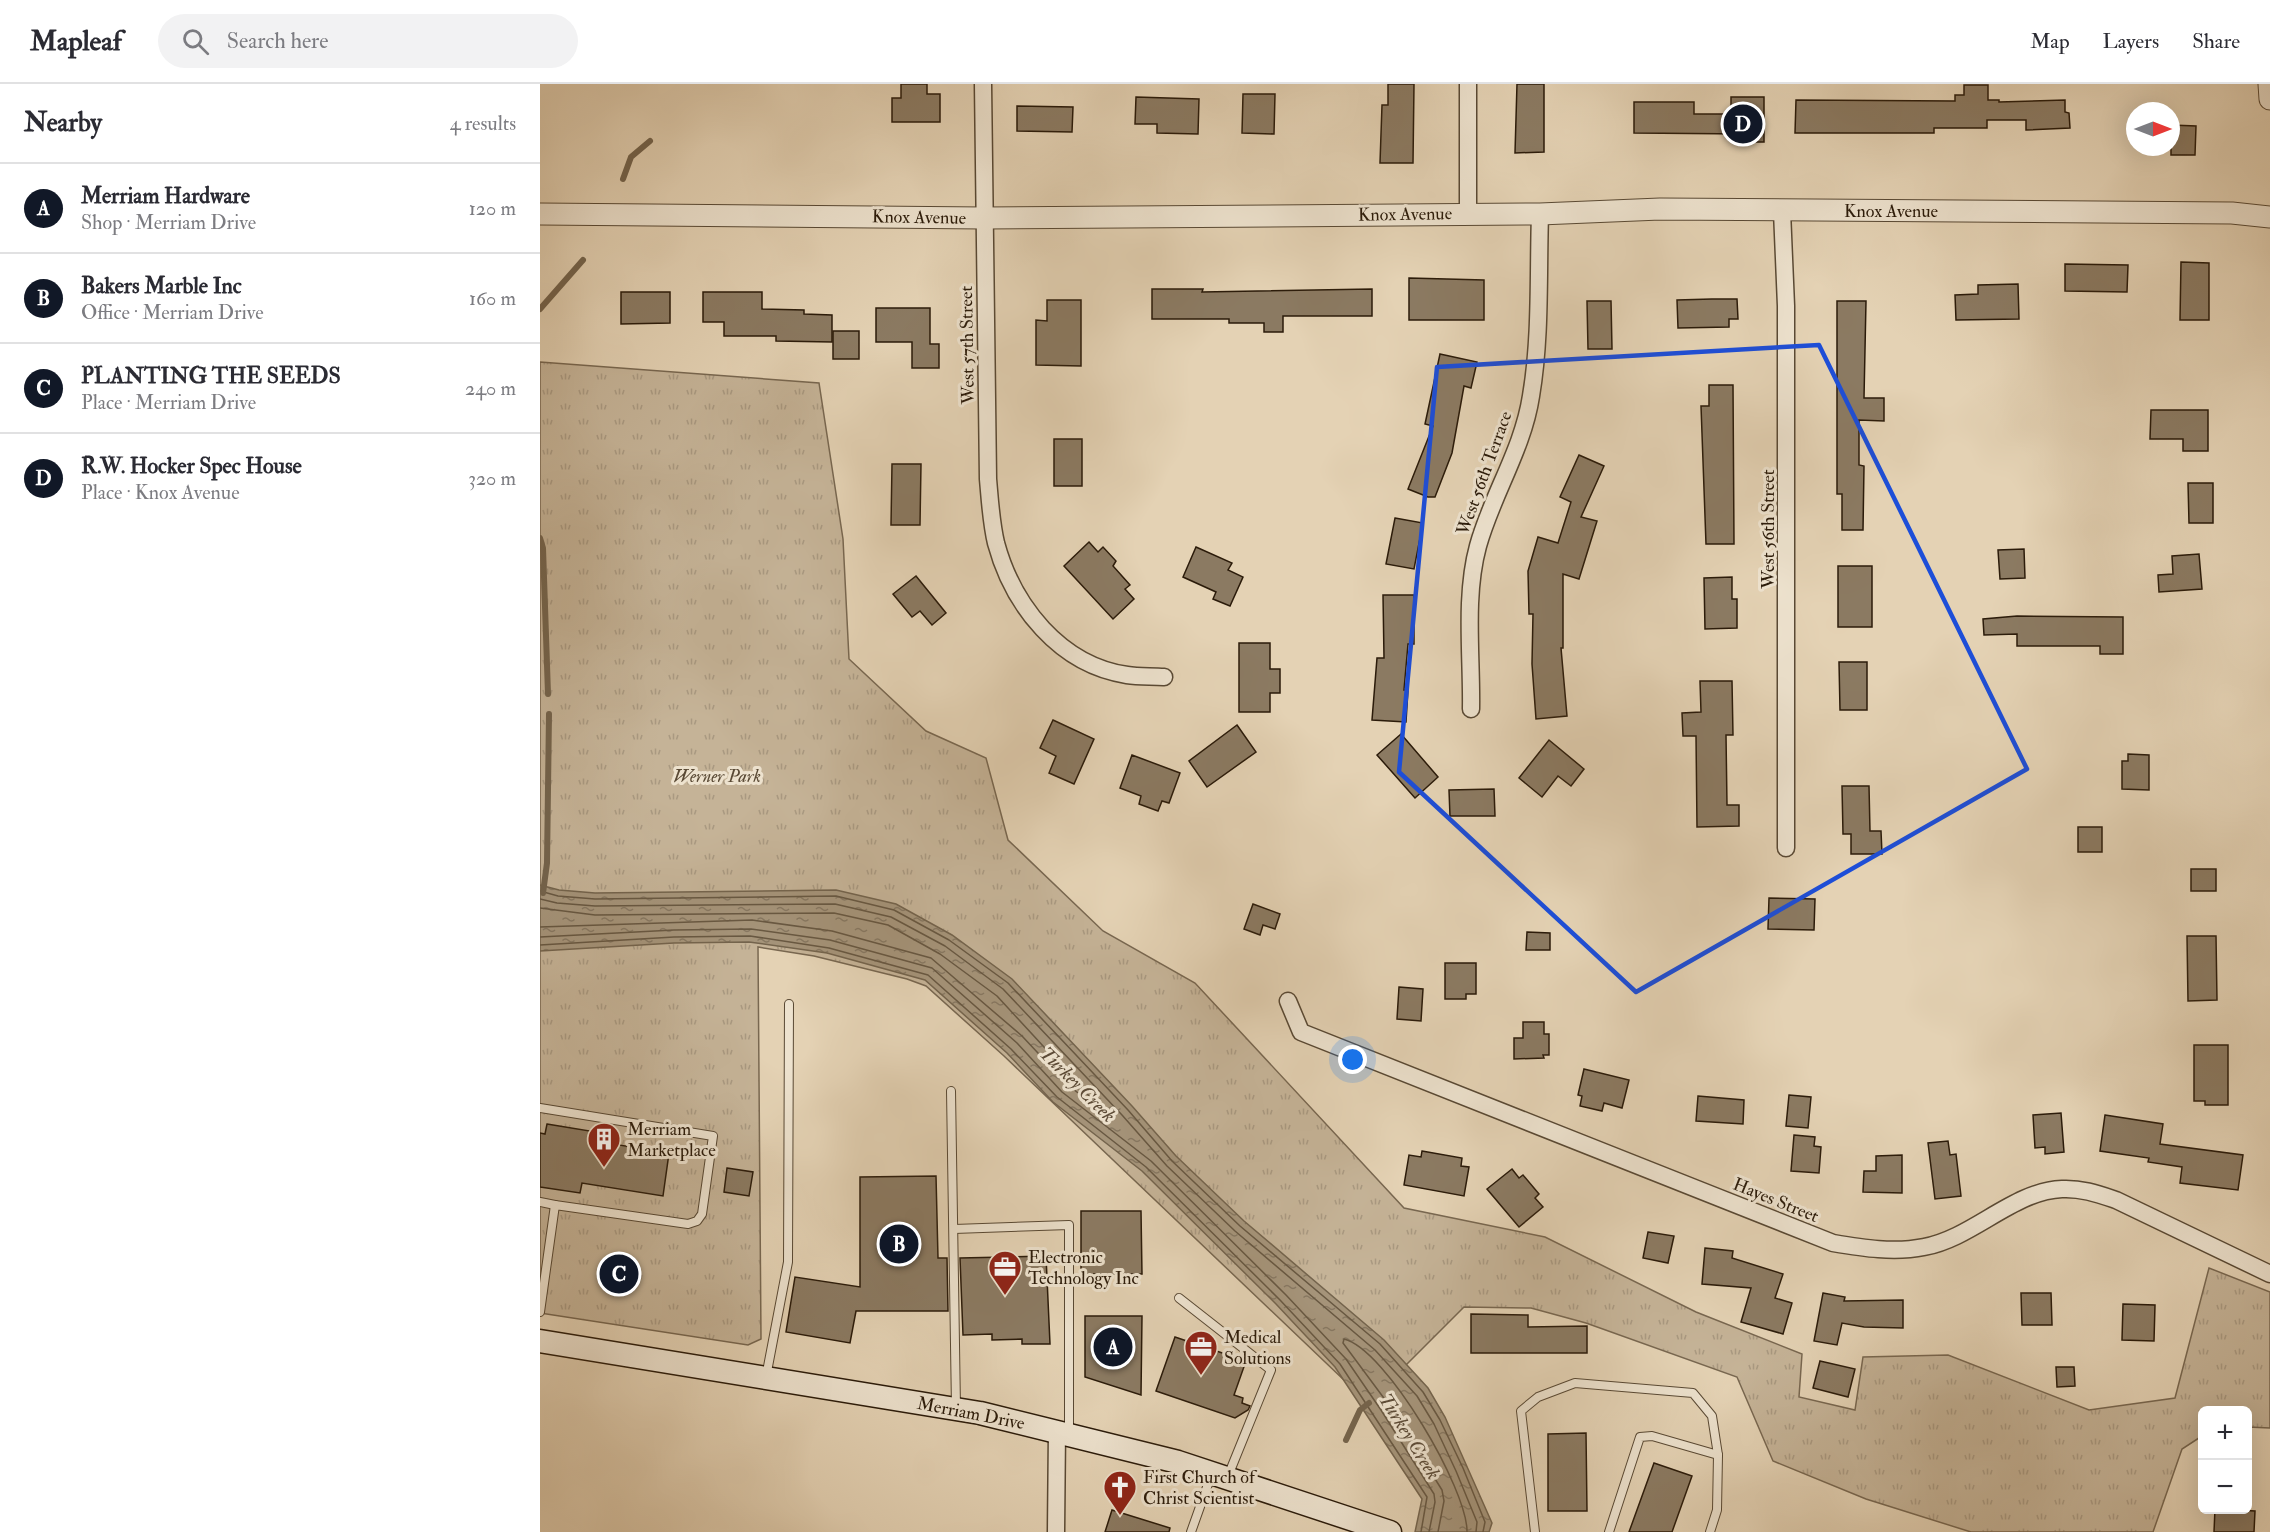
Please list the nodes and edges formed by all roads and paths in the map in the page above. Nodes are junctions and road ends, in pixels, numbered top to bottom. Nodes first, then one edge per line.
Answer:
1 (983, 84) edge
2 (1468, 84) edge
3 (2269, 84) edge
4 (2270, 99) edge
5 (1782, 211) junction
6 (1468, 213) junction
7 (540, 214) edge
8 (1540, 214) junction
9 (984, 218) junction
10 (2270, 218) edge
11 (1164, 677) dead end
12 (1471, 709) dead end
13 (1786, 848) dead end
14 (1288, 1000) dead end
15 (789, 1004) dead end
16 (951, 1091) dead end
17 (540, 1108) edge
18 (540, 1202) edge
19 (555, 1205) junction
20 (954, 1229) junction
21 (2270, 1274) edge
22 (1179, 1298) dead end
23 (540, 1312) edge
24 (540, 1341) edge
25 (766, 1378) junction
26 (956, 1409) junction
27 (1063, 1432) junction
28 (1718, 1455) junction
29 (1220, 1475) junction
30 (1354, 1526) edge
31 (1056, 1532) edge
32 (1191, 1532) edge
33 (1390, 1532) edge
34 (1534, 1532) edge
35 (1609, 1532) edge
36 (1710, 1532) edge

1 - 9 street, West 57th Street
2 - 6 street
3 - 4 street
5 - 8 street, Knox Avenue
5 - 10 street, Knox Avenue
5 - 13 street, West 56th Street
6 - 8 street, Knox Avenue
6 - 9 street, Knox Avenue
7 - 9 street, Knox Avenue
8 - 12 street, West 56th Terrace
9 - 11 street, West 57th Street
14 - 21 street, Hayes Street
15 - 25 lane
16 - 20 lane
17 - 19 lane
18 - 19 lane
19 - 23 lane
20 - 26 lane
20 - 27 lane
22 - 29 lane
24 - 25 main road, Merriam Drive
25 - 26 main road, Merriam Drive
26 - 27 main road, Merriam Drive
27 - 29 main road, Merriam Drive
27 - 31 street
28 - 34 lane
28 - 35 lane
28 - 36 lane
29 - 30 main road, Merriam Drive
29 - 32 lane
30 - 33 main road, Merriam Drive

